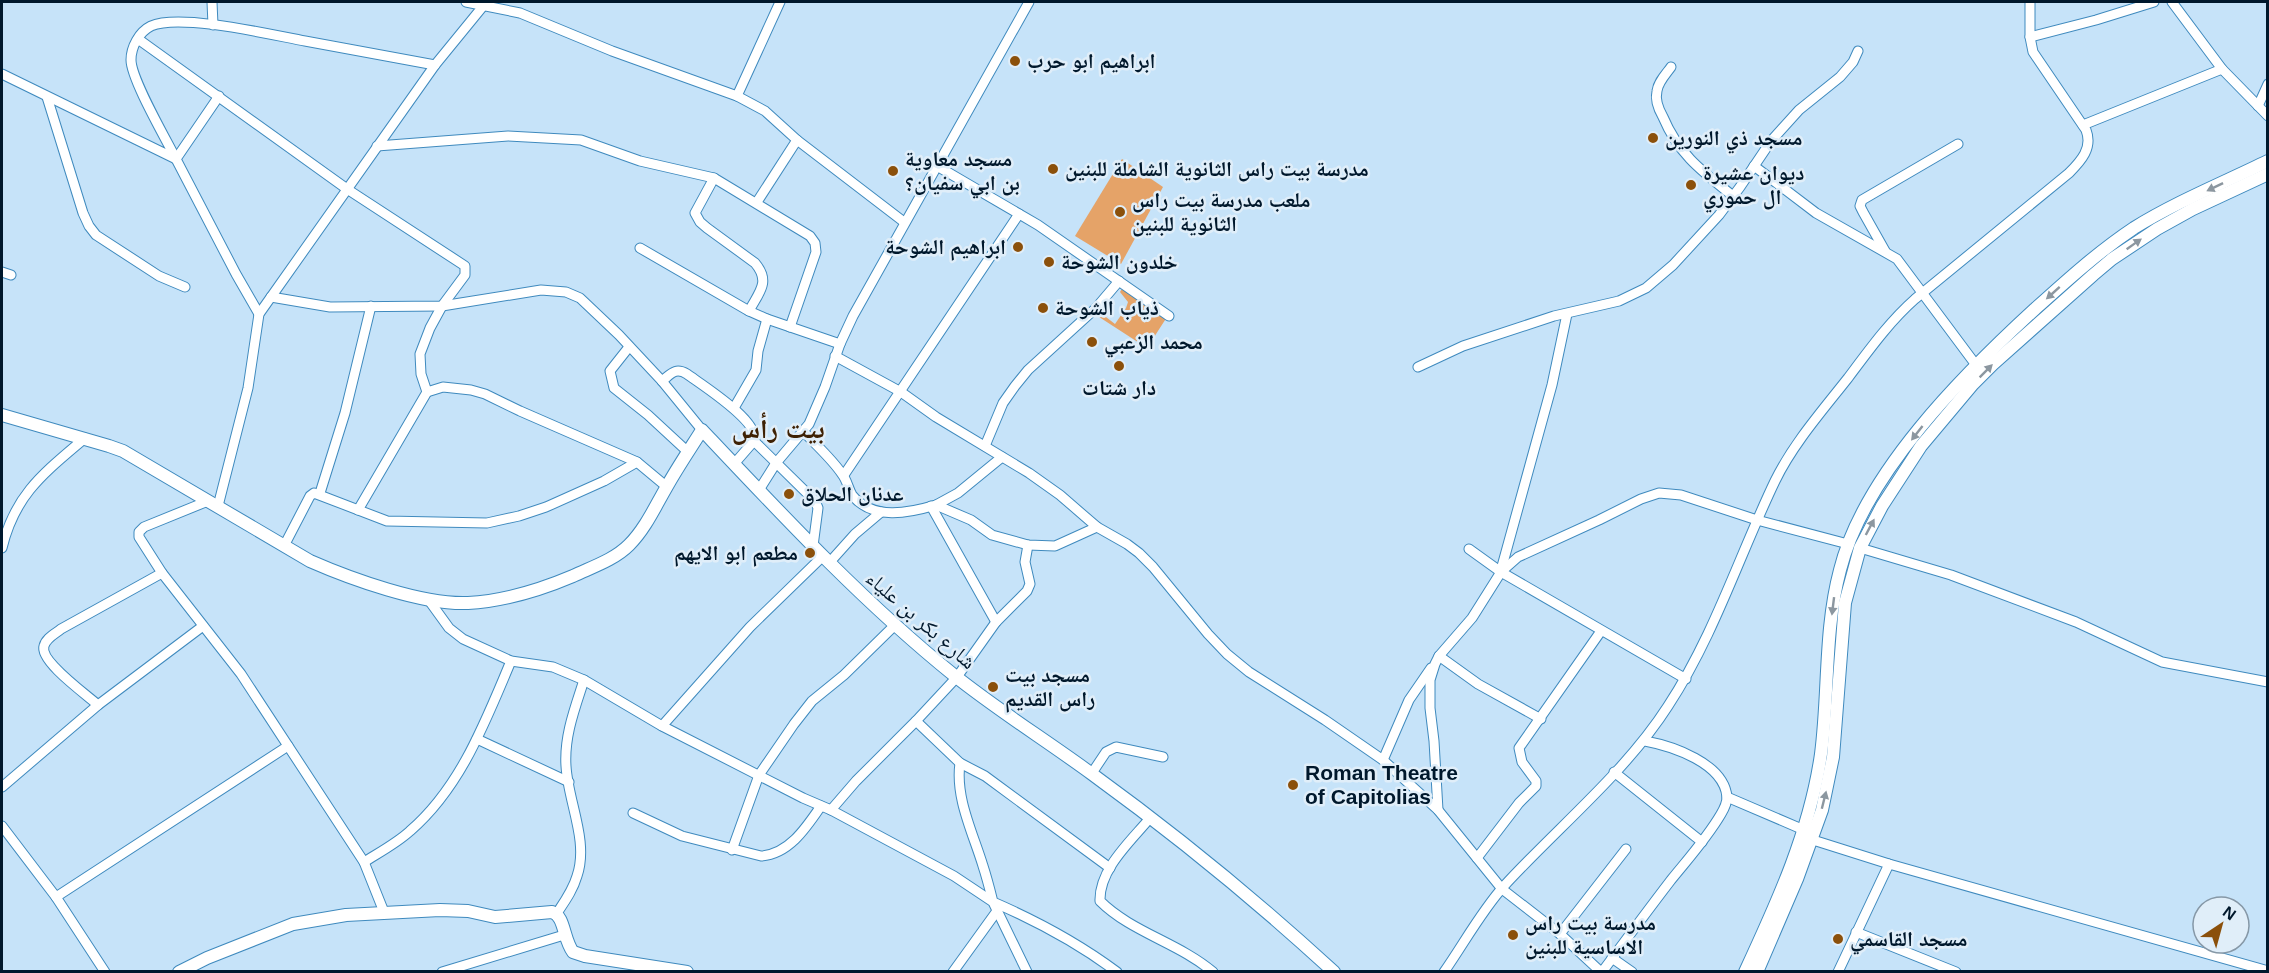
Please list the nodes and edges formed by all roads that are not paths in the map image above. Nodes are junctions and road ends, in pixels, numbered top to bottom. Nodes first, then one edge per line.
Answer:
1 (212, 2) edge
2 (466, 2) edge
3 (780, 2) edge
4 (1029, 2) edge
5 (2030, 2) edge
6 (2154, 2) edge
7 (2172, 2) edge
8 (484, 5) junction
9 (213, 25) junction
10 (2030, 38) junction
11 (138, 39) junction
12 (1858, 51) dead end
13 (435, 65) junction
14 (1671, 67) dead end
15 (2222, 69) junction
16 (2, 74) edge
17 (2268, 84) edge
18 (219, 96) junction
19 (737, 96) junction
20 (47, 97) junction
21 (2258, 106) junction
22 (2268, 116) edge
23 (2083, 124) junction
24 (797, 140) junction
25 (1958, 144) dead end
26 (377, 146) junction
27 (176, 159) junction
28 (2268, 162) edge
29 (937, 166) junction
30 (1754, 166) junction
31 (2268, 174) edge
32 (714, 178) junction
33 (347, 189) junction
34 (1733, 196) junction
35 (757, 202) junction
36 (1019, 214) junction
37 (904, 222) junction
38 (640, 248) dead end
39 (1885, 251) junction
40 (1119, 281) junction
41 (186, 287) dead end
42 (1923, 292) junction
43 (271, 297) junction
44 (371, 306) junction
45 (442, 306) junction
46 (749, 311) junction
47 (259, 314) junction
48 (1567, 314) junction
49 (1169, 316) dead end
50 (767, 320) junction
51 (790, 327) junction
52 (840, 344) junction
53 (629, 347) junction
54 (836, 357) junction
55 (1976, 365) junction
56 (1418, 367) dead end
57 (662, 381) junction
58 (427, 392) junction
59 (901, 392) junction
60 (734, 408) junction
61 (2, 415) edge
62 (702, 430) junction
63 (804, 432) junction
64 (85, 438) junction
65 (753, 441) junction
66 (985, 446) junction
67 (688, 452) junction
68 (1002, 457) junction
69 (637, 462) junction
70 (776, 463) junction
71 (734, 464) junction
72 (844, 475) junction
73 (667, 487) junction
74 (759, 490) junction
75 (320, 493) junction
76 (213, 504) junction
77 (933, 505) junction
78 (358, 510) junction
79 (881, 512) junction
80 (1757, 520) junction
81 (1097, 527) junction
82 (1028, 545) junction
83 (284, 546) junction
84 (813, 546) junction
85 (1854, 546) junction
86 (2, 548) edge
87 (1469, 549) dead end
88 (825, 560) junction
89 (1501, 572) junction
90 (162, 573) junction
91 (428, 599) junction
92 (996, 622) junction
93 (895, 625) junction
94 (203, 626) junction
95 (1601, 631) junction
96 (1437, 660) junction
97 (511, 661) junction
98 (957, 677) junction
99 (1686, 679) junction
100 (584, 680) junction
101 (2268, 682) edge
102 (98, 705) junction
103 (1541, 719) junction
104 (916, 721) junction
105 (662, 726) junction
106 (477, 739) junction
107 (1645, 741) junction
108 (288, 746) junction
109 (1163, 757) dead end
110 (1383, 760) junction
111 (960, 763) junction
112 (1614, 772) junction
113 (1092, 774) junction
114 (759, 775) junction
115 (569, 782) junction
116 (2, 787) edge
117 (1727, 797) junction
118 (826, 808) junction
119 (1438, 810) junction
120 (633, 813) dead end
121 (1150, 818) junction
122 (2, 826) edge
123 (1809, 835) junction
124 (1702, 842) junction
125 (1626, 849) dead end
126 (732, 850) junction
127 (1477, 858) junction
128 (364, 862) junction
129 (1889, 864) junction
130 (1110, 868) junction
131 (1502, 888) junction
132 (56, 897) junction
133 (995, 907) junction
134 (384, 912) junction
135 (557, 913) junction
136 (1856, 932) junction
137 (564, 934) junction
138 (1560, 934) junction
139 (1612, 958) junction
140 (647, 968) edge
141 (2268, 971) edge
142 (105, 972) edge
143 (179, 972) edge
144 (442, 972) edge
145 (687, 972) edge
146 (953, 972) edge
147 (1027, 972) edge
148 (1117, 972) edge
149 (1213, 972) edge
150 (1334, 972) edge
151 (1444, 972) edge
152 (1601, 972) edge
153 (1632, 972) edge
154 (1746, 972) edge
155 (1757, 972) edge
156 (1838, 972) edge
157 (1956, 972) edge

1 - 9 street
2 - 8 street
3 - 19 street
4 - 29 street
5 - 10 street
6 - 10 street
7 - 15 street
8 - 13 street
8 - 19 street
9 - 11 street
9 - 13 street
10 - 23 street
11 - 18 street
11 - 27 street
12 - 30 street
13 - 26 street
14 - 34 street
15 - 21 street
15 - 23 street
16 - 20 street
17 - 21 street
18 - 27 street
18 - 33 street
19 - 24 street
20 - 27 street
20 - 41 street
21 - 22 street
23 - 42 street
24 - 35 street
24 - 37 street
25 - 39 street
26 - 32 street
26 - 33 street
27 - 47 street
28 -> 55 street
29 - 36 street
29 - 37 street
30 - 34 street
30 - 39 street
85 -> 31 street
32 - 35 street
32 - 46 street
33 - 43 street
33 - 45 street
34 - 48 street
35 - 51 street
36 - 40 street
36 - 59 street
37 - 52 street
38 - 46 street
39 - 42 street
40 - 49 street
40 - 66 street
42 - 55 street
42 - 80 street
43 - 44 street
43 - 47 street
44 - 45 street
44 - 75 street
45 - 53 street
45 - 58 street
46 - 50 street
47 - 76 street
48 - 56 street
48 - 89 street
50 - 51 street
50 - 60 street
51 - 52 street
52 - 54 street
53 - 57 street
53 - 67 street
54 - 59 street
54 - 63 street
55 -> 85 street
57 - 60 street
57 - 62 street
58 - 69 street
58 - 78 street
59 - 66 street
59 - 72 street
60 - 65 street
61 - 64 street
62 - 67 street
62 - 71 street, شارع بكر بن علياء
63 - 70 street
63 - 72 street
64 - 76 street
64 - 86 street
65 - 70 street
65 - 71 street
66 - 68 street
67 - 73 street
68 - 77 street
68 - 81 street
69 - 73 street
69 - 78 street
70 - 74 street
70 - 84 street
71 - 74 street, شارع بكر بن علياء
72 - 79 street
73 - 91 street
74 - 84 street, شارع بكر بن علياء
75 - 78 street
75 - 83 street
76 - 83 street
76 - 90 street
77 - 79 street
77 - 82 street
77 - 92 street
79 - 88 street
80 - 85 street
80 - 89 street
80 - 99 street
81 - 82 street
81 - 110 street
82 - 92 street
83 - 91 street
84 - 88 street, شارع بكر بن علياء
85 - 101 street
85 - 123 street
87 - 89 street
88 - 93 street, شارع بكر بن علياء
88 - 105 street
89 - 95 street
89 - 96 street
90 - 94 street
90 - 102 street
91 - 97 street
92 - 98 street
93 - 98 street, شارع بكر بن علياء
93 - 114 street
94 - 102 street
94 - 108 street
95 - 99 street
95 - 103 street
96 - 103 street
96 - 110 street
96 - 119 street
97 - 100 street
97 - 106 street
98 - 104 street
98 - 113 street, شارع بكر بن علياء
99 - 107 street
100 - 105 street
100 - 115 street
102 - 116 street
103 - 127 street
104 - 111 street
104 - 118 street
105 - 114 street
106 - 115 street
106 - 128 street
107 - 112 street
107 - 117 street
108 - 128 street
108 - 132 street
109 - 113 street
110 - 119 street
111 - 130 street
111 - 133 street
112 - 124 street
112 - 131 street
113 - 121 street, شارع بكر بن علياء
114 - 118 street
114 - 126 street
115 - 135 street
117 - 123 street
117 - 124 street
118 - 126 street
118 - 133 street
119 - 127 street
120 - 126 street
121 - 130 street
121 - 150 street, شارع بكر بن علياء
122 - 132 street
123 - 129 street
123 - 154 street
123 - 155 street
124 - 139 street
125 - 138 street
127 - 131 street
128 - 134 street
129 - 136 street
129 - 141 street
130 - 149 street
131 - 138 street
131 - 151 street
132 - 142 street
133 - 146 street
133 - 147 street
133 - 148 street
134 - 135 street
134 - 143 street
135 - 137 street
136 - 156 street
136 - 157 street
137 - 140 street
137 - 144 street
138 - 152 street
139 - 152 street
139 - 153 street
140 - 145 street

